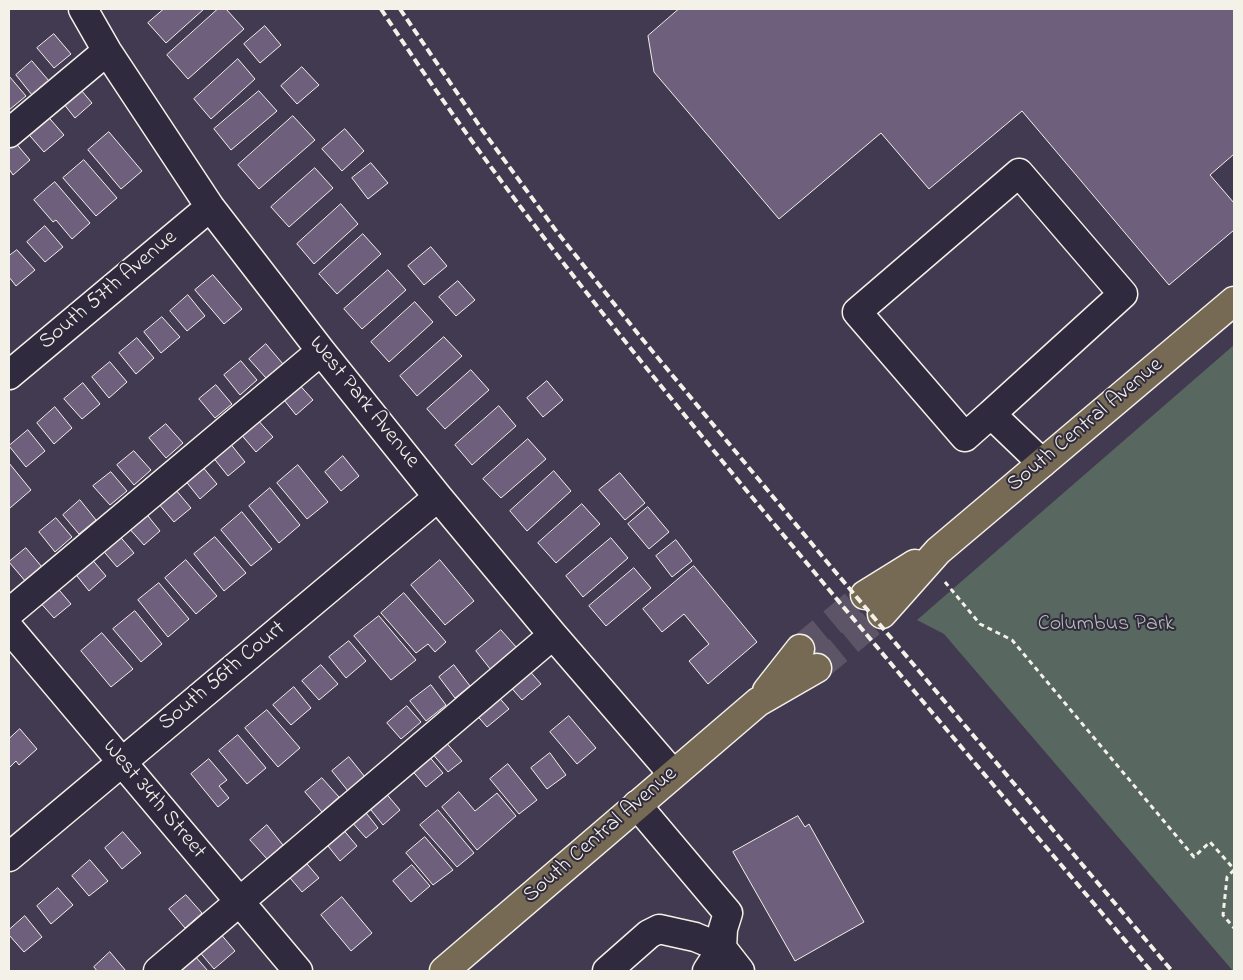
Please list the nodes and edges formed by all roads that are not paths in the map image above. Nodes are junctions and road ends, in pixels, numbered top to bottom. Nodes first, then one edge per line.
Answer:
1 (83, 9) edge
2 (107, 51) junction
3 (9, 133) edge
4 (210, 207) junction
5 (1234, 301) edge
6 (321, 351) junction
7 (9, 375) edge
8 (991, 414) junction
9 (1042, 463) junction
10 (438, 497) junction
11 (874, 604) tunnel mouth
12 (9, 613) edge
13 (9, 628) edge
14 (553, 634) junction
15 (809, 659) tunnel mouth
16 (122, 762) junction
17 (673, 774) junction
18 (637, 805) junction
19 (9, 857) edge
20 (240, 902) junction
21 (722, 948) junction
22 (158, 971) edge
23 (298, 971) edge
24 (444, 971) edge
25 (606, 971) edge
26 (707, 971) edge
27 (740, 971) edge

1 - 2 street, West Park Avenue
2 - 3 street
2 - 4 street, West Park Avenue
4 - 6 street, West Park Avenue
4 - 7 street, South 57th Avenue
5 - 9 main road, South Central Avenue
6 - 10 street, West Park Avenue
6 - 12 street
8 - 8 street
8 - 9 street
9 - 11 main road, South Central Avenue
10 - 14 street, West Park Avenue
10 - 16 street, South 56th Court
13 - 16 street, West 34th Street
14 - 17 street, West Park Avenue
14 - 20 street
15 - 17 main road, South Central Avenue
16 - 19 street, South 56th Court
16 - 20 street, West 34th Street
17 - 18 main road, South Central Avenue
18 - 21 street
18 - 24 main road, South Central Avenue
20 - 22 street
20 - 23 street, West 34th Street
21 - 25 street
21 - 26 street
21 - 27 street

